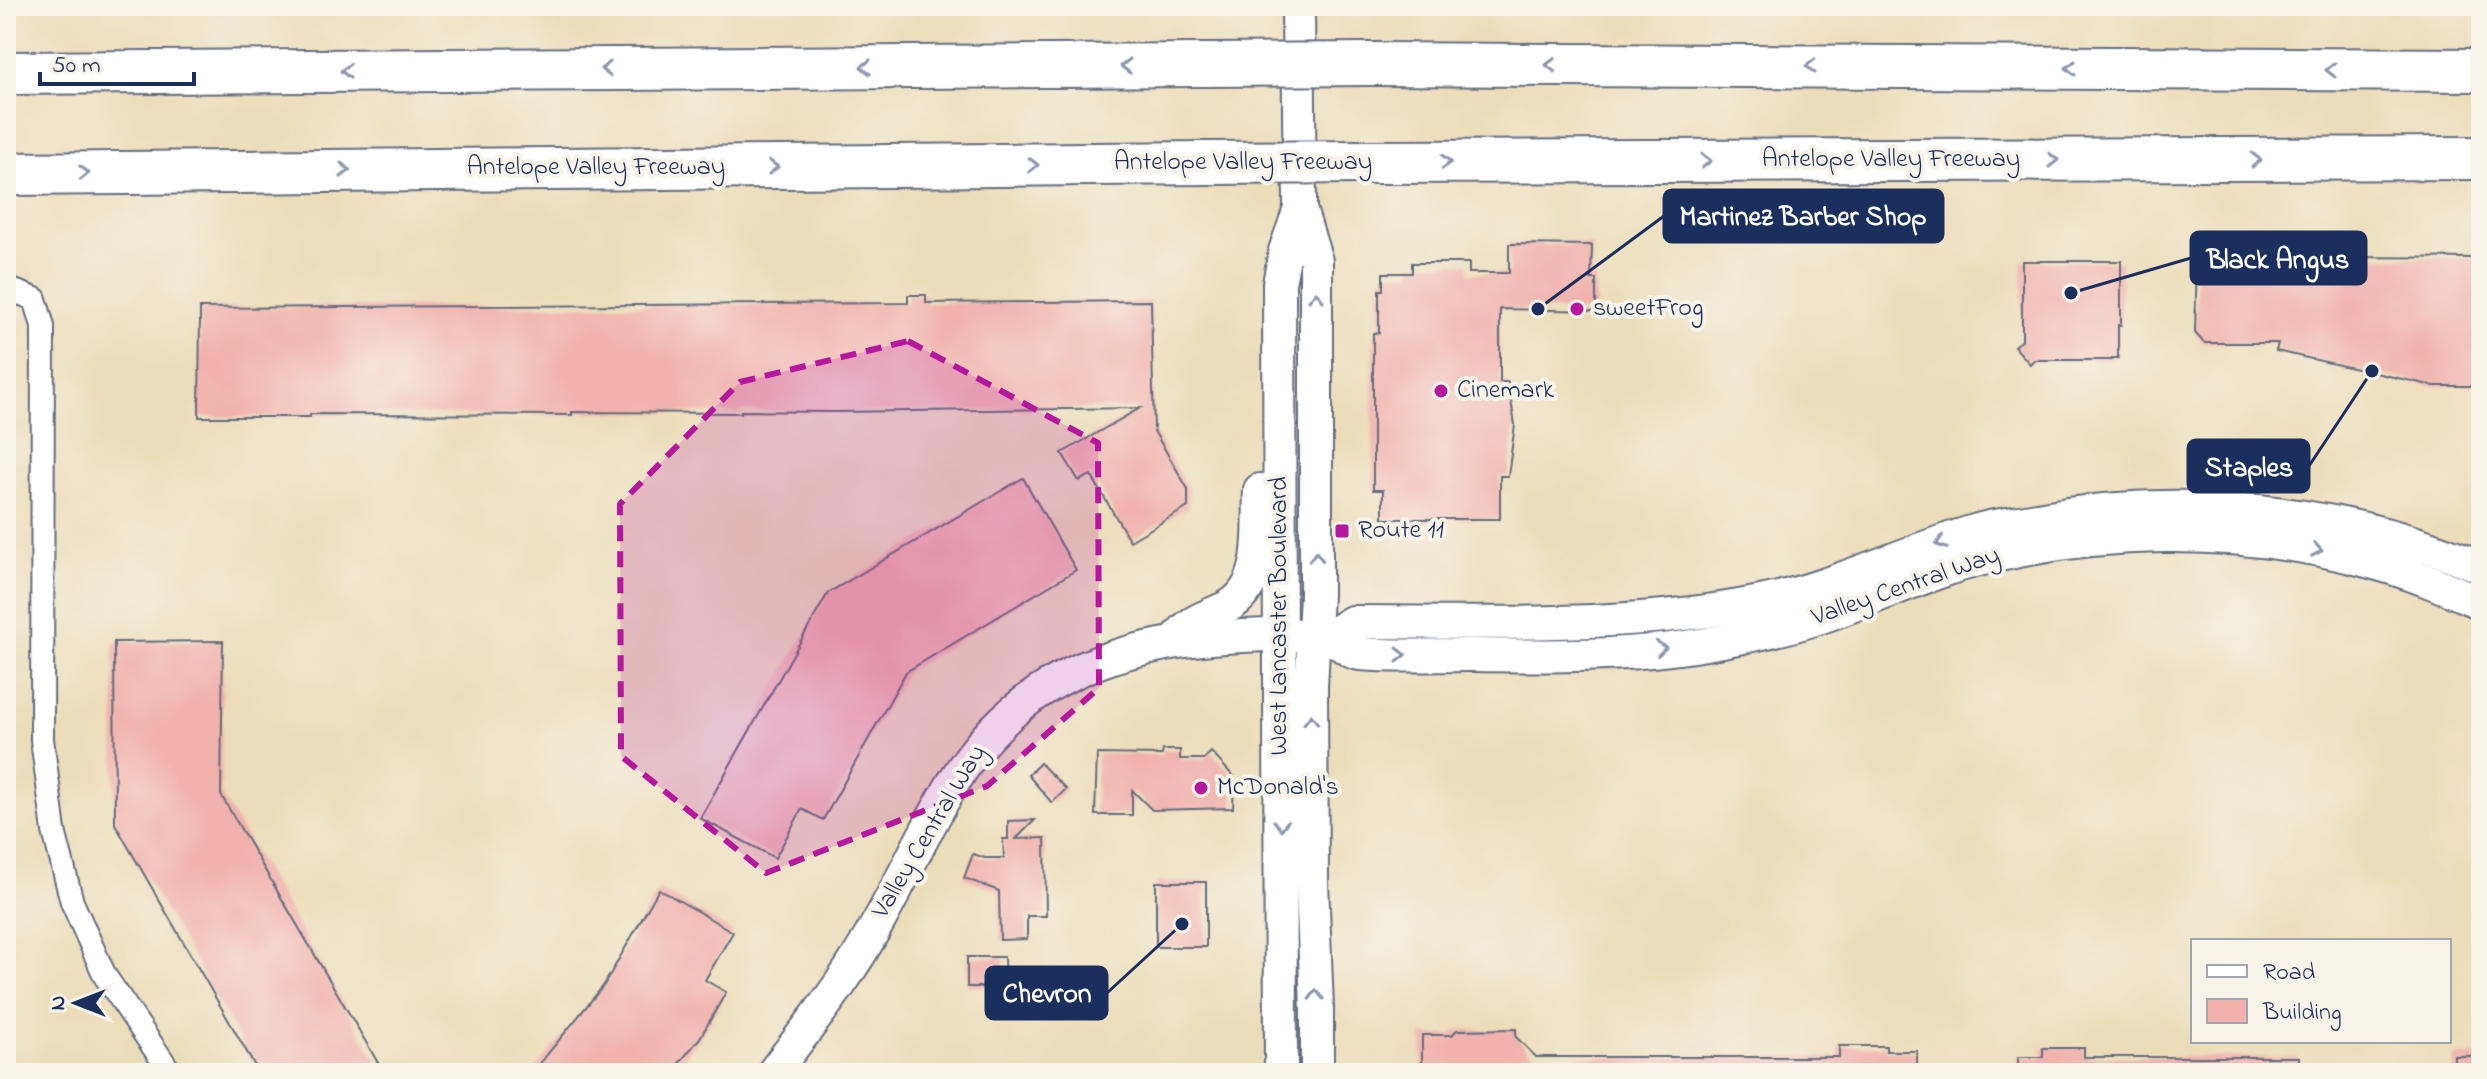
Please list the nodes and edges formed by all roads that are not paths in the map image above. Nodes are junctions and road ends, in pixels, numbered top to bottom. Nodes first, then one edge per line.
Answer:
1 (1298, 6) edge
2 (2481, 70) edge
3 (6, 73) edge
4 (2481, 158) edge
5 (6, 174) edge
6 (1300, 209) junction
7 (6, 288) edge
8 (1280, 450) junction
9 (2128, 522) junction
10 (2367, 561) junction
11 (2481, 567) edge
12 (2481, 590) edge
13 (2481, 603) edge
14 (1280, 635) junction
15 (1320, 636) junction
16 (1175, 641) junction
17 (171, 1073) edge
18 (773, 1073) edge
19 (1281, 1073) edge
20 (1317, 1073) edge

1 - 6 street, West Lancaster Boulevard
2 -> 3 highway, bridge
5 -> 4 highway, Antelope Valley Freeway, bridge
6 - 8 street, West Lancaster Boulevard
15 -> 6 street, West Lancaster Boulevard
7 - 17 street
8 - 14 street, West Lancaster Boulevard
8 - 16 street
9 -> 10 street, Valley Central Way
9 - 11 street
9 -> 15 street, Valley Central Way
15 -> 9 street, Valley Central Way
10 - 12 street
10 - 13 street, Valley Central Way
14 - 15 street, Valley Central Way
14 - 16 street, Valley Central Way
14 -> 19 street, West Lancaster Boulevard
20 -> 15 street, West Lancaster Boulevard
16 - 18 street, Valley Central Way

